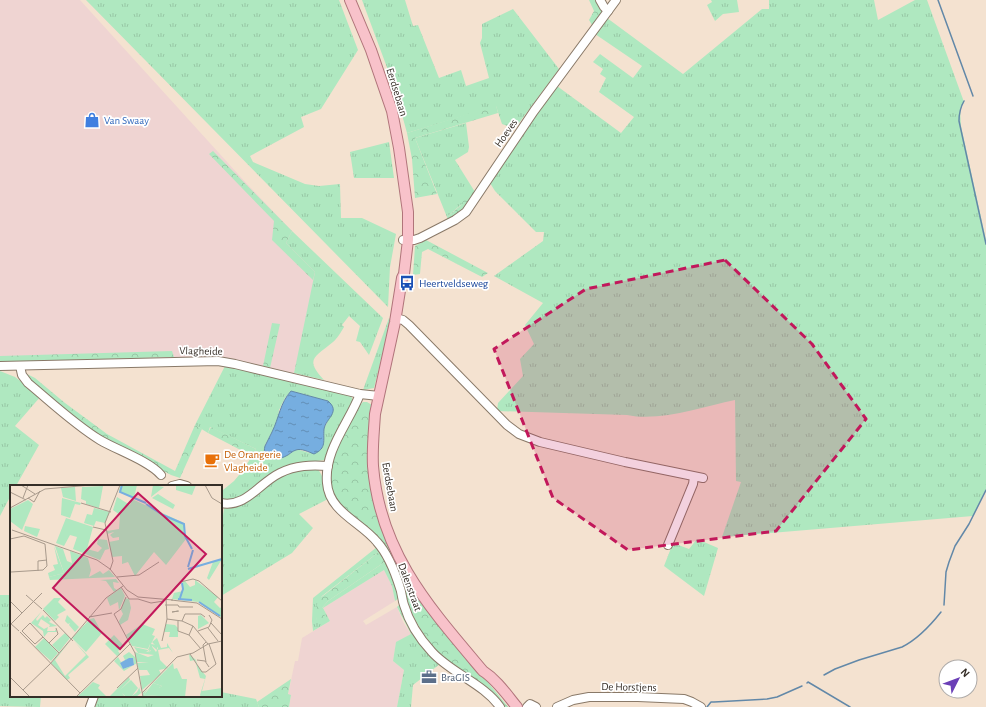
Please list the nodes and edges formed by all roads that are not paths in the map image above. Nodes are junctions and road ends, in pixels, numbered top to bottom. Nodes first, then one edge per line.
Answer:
1 (350, 0) edge
2 (600, 0) edge
3 (616, 0) edge
4 (608, 11) junction
5 (405, 240) junction
6 (395, 318) junction
7 (0, 366) edge
8 (20, 366) junction
9 (360, 394) junction
10 (379, 396) junction
11 (328, 466) junction
12 (161, 475) dead end
13 (694, 477) junction
14 (704, 478) dead end
15 (222, 503) edge
16 (668, 545) dead end
17 (483, 671) junction
18 (94, 697) edge
19 (90, 707) edge
20 (500, 707) edge
21 (510, 707) edge
22 (517, 707) edge
23 (527, 707) edge
24 (536, 707) edge
25 (557, 707) edge
26 (701, 707) edge

1 - 5 main road, Eerdsebaan
2 - 4 street
3 - 4 street, Hoeves
4 - 5 street, Hoeves
5 - 6 main road, Eerdsebaan
6 - 10 main road, Eerdsebaan
6 - 13 street
7 - 8 street, Vlagheide
8 - 9 street, Vlagheide
8 - 12 street
9 - 10 street, Vlagheide
9 - 11 street, Dalenstraat
10 - 17 main road, Eerdsebaan
11 - 15 street
11 - 20 street, Dalenstraat
13 - 14 street
13 - 16 street
17 - 21 main road, Eerdsebaan
17 - 22 main road, Eerdsebaan
18 - 19 street
23 - 24 street
25 - 26 street, De Horstjens

